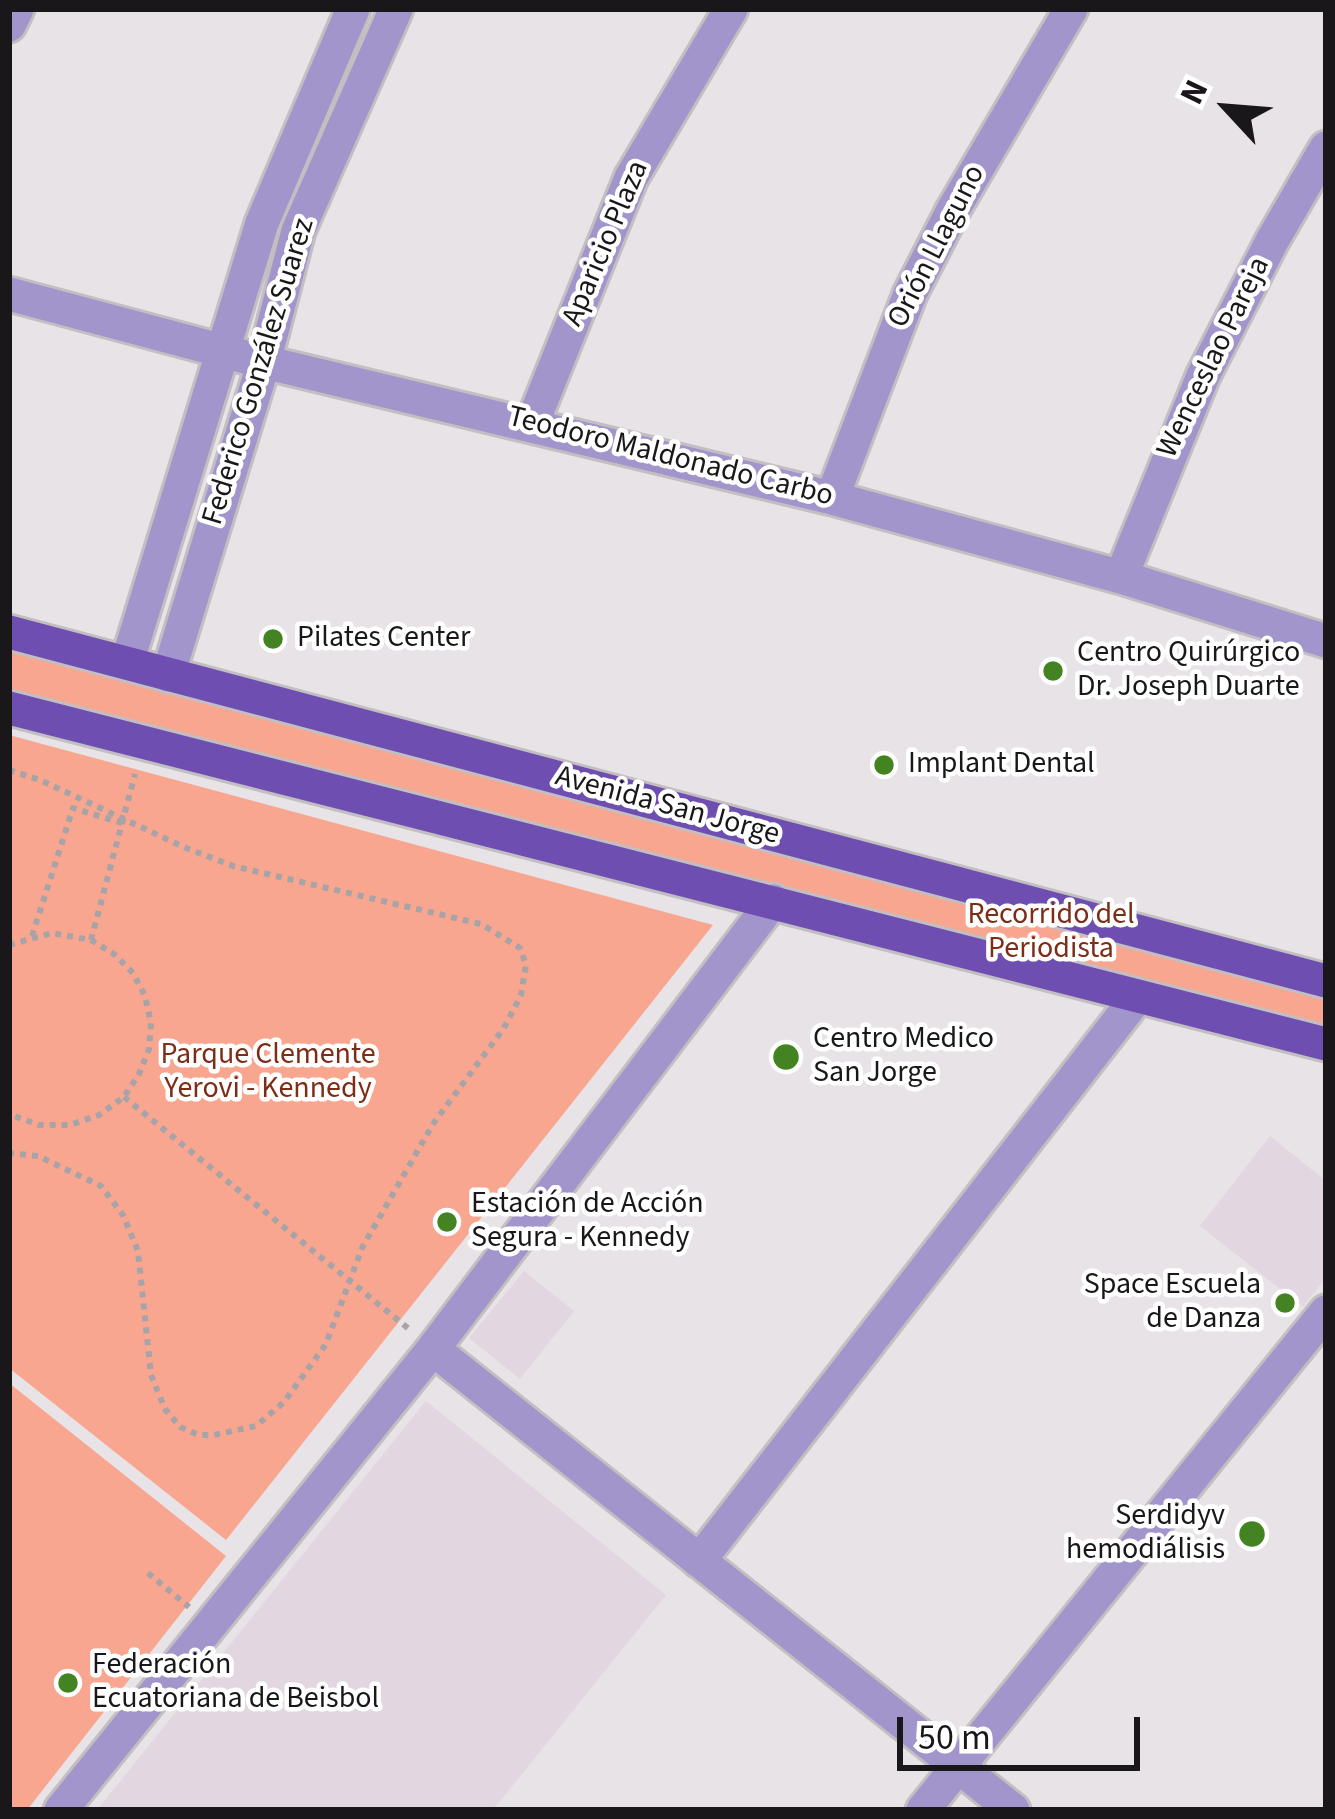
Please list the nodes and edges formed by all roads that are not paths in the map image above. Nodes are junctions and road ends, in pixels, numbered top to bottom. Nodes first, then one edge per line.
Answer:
1 (16, 9) edge
2 (353, 9) edge
3 (396, 9) edge
4 (731, 9) edge
5 (1071, 9) edge
6 (9, 25) edge
7 (1326, 148) edge
8 (9, 294) edge
9 (221, 349) junction
10 (264, 362) junction
11 (532, 424) junction
12 (832, 498) junction
13 (1121, 577) junction
14 (9, 632) edge
15 (1326, 641) edge
16 (127, 663) junction
17 (168, 675) junction
18 (9, 707) edge
19 (773, 902) junction
20 (1324, 972) edge
21 (1138, 996) junction
22 (1326, 1044) edge
23 (1326, 1312) edge
24 (433, 1349) junction
25 (699, 1561) junction
26 (958, 1766) junction
27 (61, 1810) edge
28 (923, 1810) edge
29 (1013, 1810) edge

1 - 6 street
2 - 9 street, Federico González Suarez
3 - 10 street, Federico González Suarez
4 - 11 street, Aparicio Plaza
5 - 12 street, Orión Llaguno
7 - 13 street, Wenceslao Pareja
8 - 9 street, Teodoro Maldonado Carbo
9 - 10 street, Teodoro Maldonado Carbo
9 - 16 street, Federico González Suarez
10 - 11 street, Teodoro Maldonado Carbo
10 - 17 street, Federico González Suarez
11 - 12 street, Teodoro Maldonado Carbo
12 - 13 street, Teodoro Maldonado Carbo
13 - 15 street, Teodoro Maldonado Carbo
14 - 16 main road, Avenida San Jorge
16 - 17 main road, Avenida San Jorge
17 - 20 main road, Avenida San Jorge
18 - 19 main road
19 - 21 main road
19 - 24 street
21 - 22 main road
21 - 25 street
23 - 26 street
24 - 25 street
24 - 27 street
25 - 26 street
26 - 28 street
26 - 29 street

